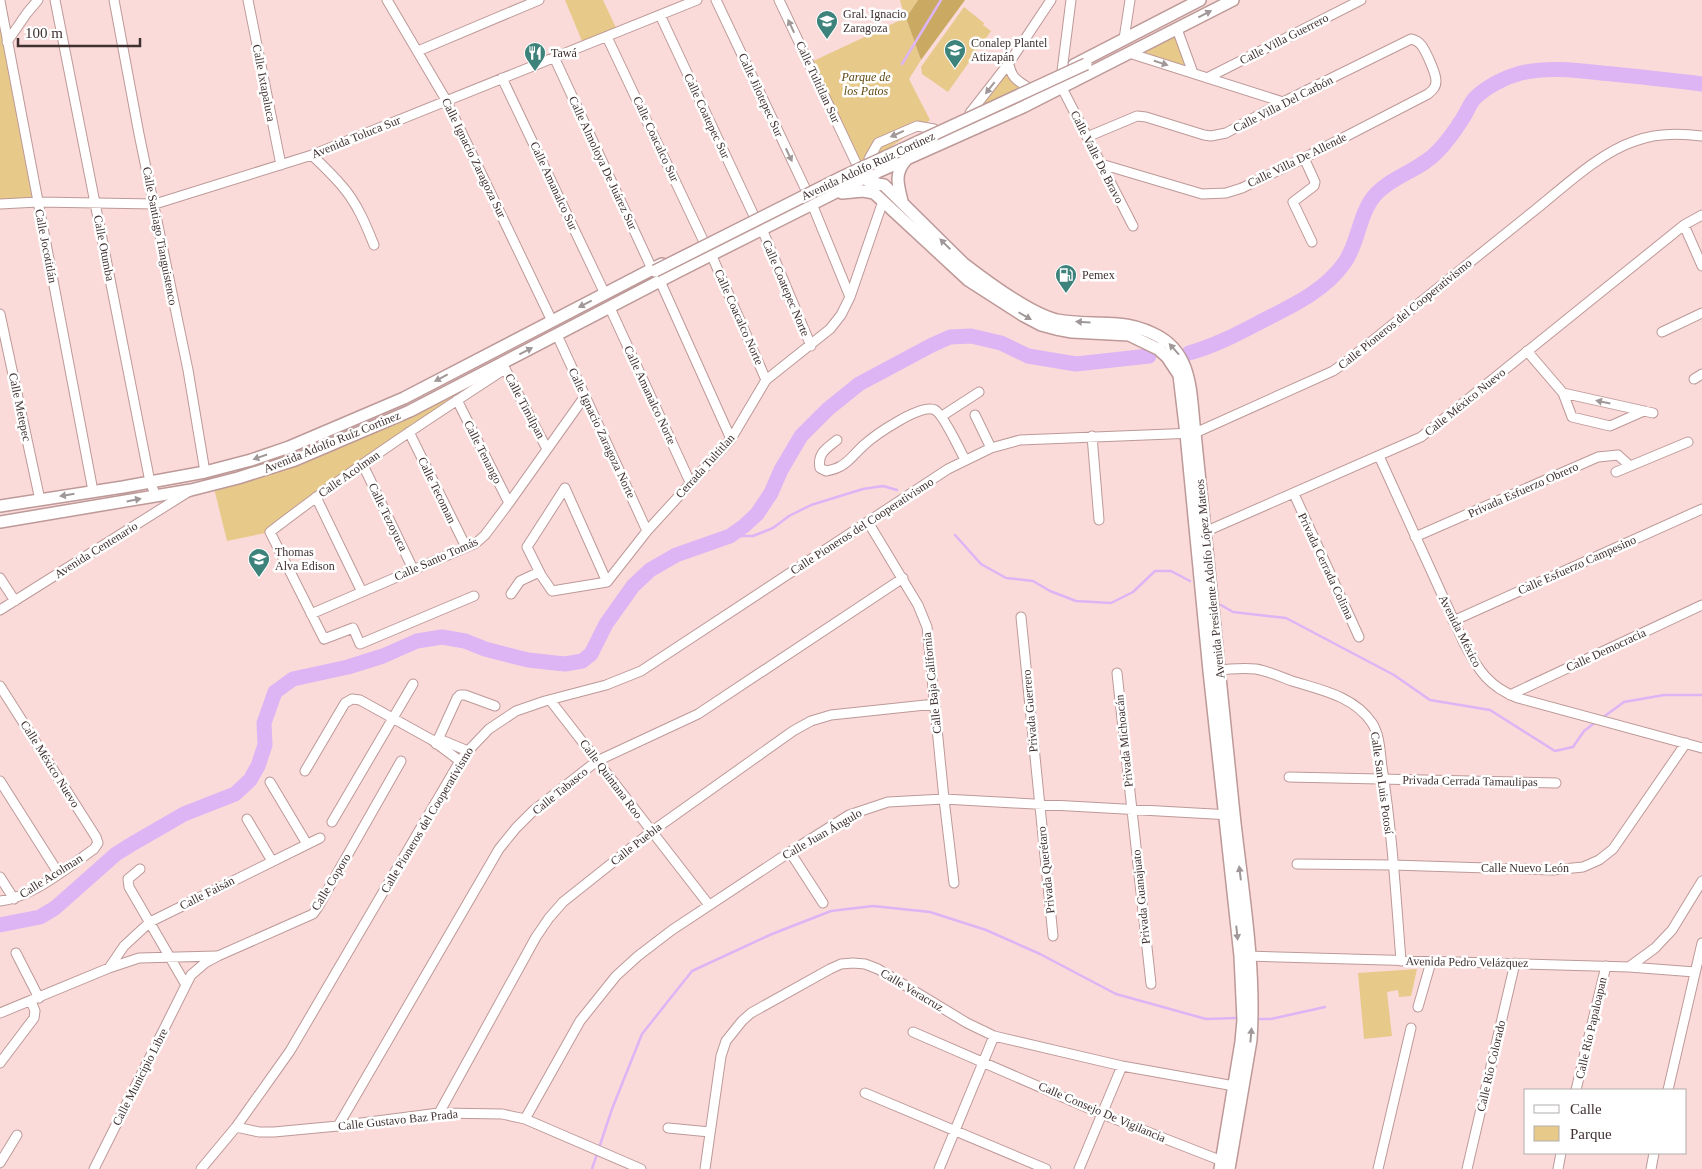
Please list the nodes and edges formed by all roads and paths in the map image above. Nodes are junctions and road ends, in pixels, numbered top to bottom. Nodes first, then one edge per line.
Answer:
1 (38, 0) edge
2 (55, 0) edge
3 (114, 0) edge
4 (248, 0) edge
5 (389, 0) edge
6 (539, 0) edge
7 (697, 0) edge
8 (716, 0) edge
9 (779, 0) edge
10 (1051, 0) edge
11 (1071, 0) edge
12 (1130, 0) edge
13 (1200, 0) edge
14 (1233, 0) edge
15 (1361, 0) edge
16 (0, 1) edge
17 (1185, 4) edge
18 (660, 15) junction
19 (1177, 29) junction
20 (608, 37) junction
21 (1124, 39) junction
22 (1417, 41) joint
23 (7, 42) junction
24 (1106, 48) junction
25 (418, 51) junction
26 (1129, 53) junction
27 (554, 56) junction
28 (1112, 61) junction
29 (1009, 63) junction
30 (1087, 66) junction
31 (1062, 71) junction
32 (1192, 73) junction
33 (502, 78) junction
34 (1207, 78) junction
35 (1029, 88) junction
36 (1062, 88) junction
37 (446, 100) junction
38 (1283, 102) junction
39 (988, 105) junction
40 (970, 113) junction
41 (1702, 136) edge
42 (1087, 137) junction
43 (312, 155) junction
44 (907, 158) junction
45 (1304, 158) junction
46 (1101, 164) junction
47 (281, 165) junction
48 (856, 165) junction
49 (873, 186) junction
50 (806, 190) junction
51 (828, 196) junction
52 (38, 202) junction
53 (96, 202) junction
54 (902, 202) junction
55 (0, 204) edge
56 (155, 204) junction
57 (812, 204) junction
58 (1702, 215) edge
59 (754, 216) junction
60 (1684, 225) junction
61 (1133, 226) dead end
62 (730, 229) junction
63 (762, 229) junction
64 (704, 242) junction
65 (736, 242) junction
66 (1312, 242) dead end
67 (374, 245) dead end
68 (711, 254) junction
69 (1702, 266) edge
70 (657, 275) junction
71 (605, 294) junction
72 (850, 297) junction
73 (610, 308) junction
74 (1702, 313) edge
75 (0, 314) edge
76 (552, 321) junction
77 (1662, 332) dead end
78 (557, 335) junction
79 (811, 346) junction
80 (1527, 351) junction
81 (504, 366) junction
82 (1702, 374) edge
83 (1694, 379) dead end
84 (766, 380) junction
85 (979, 392) dead end
86 (1563, 393) junction
87 (585, 396) junction
88 (457, 400) junction
89 (975, 415) dead end
90 (942, 416) junction
91 (409, 432) junction
92 (1191, 433) junction
93 (1092, 436) junction
94 (731, 439) junction
95 (837, 440) dead end
96 (1688, 442) dead end
97 (991, 448) junction
98 (547, 449) junction
99 (279, 450) junction
100 (1379, 456) junction
101 (965, 460) junction
102 (283, 465) junction
103 (363, 465) junction
104 (1630, 466) junction
105 (205, 472) junction
106 (1616, 472) dead end
107 (150, 482) junction
108 (690, 482) junction
109 (191, 490) junction
110 (93, 491) junction
111 (1294, 494) junction
112 (156, 496) junction
113 (316, 497) junction
114 (40, 500) junction
115 (509, 503) junction
116 (0, 506) edge
117 (1702, 509) edge
118 (1099, 520) dead end
119 (0, 522) edge
120 (868, 522) junction
121 (647, 531) junction
122 (1200, 534) junction
123 (1416, 537) junction
124 (466, 547) junction
125 (535, 563) junction
126 (413, 569) junction
127 (541, 575) junction
128 (0, 578) edge
129 (903, 578) junction
130 (520, 581) junction
131 (607, 582) junction
132 (362, 592) junction
133 (510, 594) dead end
134 (474, 596) dead end
135 (15, 601) junction
136 (1702, 605) edge
137 (0, 610) edge
138 (311, 614) junction
139 (1021, 617) dead end
140 (1453, 620) junction
141 (1358, 637) dead end
142 (1214, 671) junction
143 (1117, 673) dead end
144 (413, 684) dead end
145 (0, 686) edge
146 (1510, 695) junction
147 (550, 700) junction
148 (935, 704) junction
149 (495, 706) dead end
150 (393, 718) junction
151 (436, 741) junction
152 (1686, 744) junction
153 (1702, 748) edge
154 (468, 750) junction
155 (401, 761) dead end
156 (460, 761) junction
157 (597, 761) junction
158 (305, 771) dead end
159 (1289, 777) dead end
160 (1384, 779) junction
161 (0, 781) edge
162 (270, 782) dead end
163 (1556, 783) dead end
164 (944, 799) junction
165 (1039, 805) junction
166 (1131, 809) junction
167 (1229, 815) junction
168 (247, 819) dead end
169 (332, 822) dead end
170 (651, 832) junction
171 (320, 838) dead end
172 (98, 843) joint
173 (308, 844) junction
174 (790, 852) junction
175 (272, 860) junction
176 (1297, 864) dead end
177 (1393, 865) junction
178 (140, 870) dead end
179 (59, 874) junction
180 (0, 877) edge
181 (1702, 881) edge
182 (954, 883) dead end
183 (14, 899) junction
184 (0, 901) edge
185 (823, 903) dead end
186 (709, 905) junction
187 (150, 922) junction
188 (1053, 936) dead end
189 (1702, 944) edge
190 (16, 954) dead end
191 (218, 956) junction
192 (1245, 956) junction
193 (170, 957) junction
194 (1401, 961) junction
195 (1431, 962) junction
196 (1515, 963) junction
197 (1606, 966) junction
198 (1630, 967) junction
199 (109, 968) junction
200 (1695, 972) junction
201 (1151, 984) dead end
202 (186, 985) junction
203 (35, 999) junction
204 (1418, 1007) dead end
205 (0, 1013) edge
206 (1411, 1028) dead end
207 (913, 1032) dead end
208 (994, 1036) junction
209 (984, 1062) junction
210 (0, 1064) edge
211 (1122, 1066) junction
212 (1238, 1087) junction
213 (1576, 1089) edge
214 (1668, 1089) edge
215 (865, 1093) dead end
216 (439, 1113) junction
217 (1102, 1114) junction
218 (525, 1119) junction
219 (338, 1126) junction
220 (236, 1127) junction
221 (668, 1128) dead end
222 (955, 1129) junction
223 (710, 1132) junction
224 (17, 1135) dead end
225 (1561, 1154) edge
226 (1654, 1154) edge
227 (0, 1163) edge
228 (1224, 1166) edge
229 (94, 1169) edge
230 (201, 1169) edge
231 (641, 1169) edge
232 (705, 1169) edge
233 (939, 1169) edge
234 (1046, 1169) edge
235 (1079, 1169) edge
236 (1378, 1169) edge
237 (1467, 1169) edge
238 (1558, 1169) edge
239 (1651, 1169) edge

1 - 23 street
2 - 53 street, Calle Otumba
3 - 56 street, Calle Santiago Tianguistenco
4 - 47 street, Calle Ixtapaluca
5 - 25 street, Calle Ignacio Zaragoza Sur
6 - 25 street
7 - 18 street, Avenida Toluca Sur
8 -> 50 street, Calle Jilotepec Sur
48 -> 9 street, Calle Tultitlan Sur
10 - 29 street
11 - 31 street
12 - 21 street
13 - 17 main road, Avenida Adolfo Ruiz Cortinez
19 -> 14 main road, Avenida Adolfo Ruiz Cortinez
15 - 34 street, Calle Villa Guerrero
16 - 23 street, Calle Jocotitlán
17 - 21 main road, Avenida Adolfo Ruiz Cortinez
18 - 20 street, Avenida Toluca Sur
18 - 59 street, Calle Coatepec Sur
19 - 26 main road, Avenida Adolfo Ruiz Cortinez
19 - 32 street
20 - 27 street, Avenida Toluca Sur
20 - 64 street, Calle Coacalco Sur
21 - 24 main road, Avenida Adolfo Ruiz Cortinez
22 - 38 street, Calle Villa Del Carbón
22 - 45 street, Calle Villa De Allende
23 - 52 street, Calle Jocotitlán
24 - 30 main road, Avenida Adolfo Ruiz Cortinez
24 - 31 main road, Avenida Adolfo Ruiz Cortinez
25 - 37 street, Calle Ignacio Zaragoza Sur
26 - 28 main road, Avenida Adolfo Ruiz Cortinez
26 -> 32 street
27 - 33 street, Avenida Toluca Sur
27 - 70 street, Calle Almoloya De Juárez Sur
28 - 30 main road, Avenida Adolfo Ruiz Cortinez
28 - 36 main road, Avenida Adolfo Ruiz Cortinez
29 - 35 street
29 -> 40 street
30 - 70 main road, Avenida Adolfo Ruiz Cortinez, bridge
31 - 35 main road, Avenida Adolfo Ruiz Cortinez
32 - 34 street
33 - 37 street, Avenida Toluca Sur
33 - 71 street, Calle Amanalco Sur
34 - 38 street
35 - 39 main road, Avenida Adolfo Ruiz Cortinez
36 - 42 street, Calle Valle De Bravo
36 - 44 main road, Avenida Adolfo Ruiz Cortinez
37 - 43 street, Avenida Toluca Sur
37 - 76 street, Calle Ignacio Zaragoza Sur
38 - 42 street, Calle Villa Del Carbón
39 - 40 main road, Avenida Adolfo Ruiz Cortinez
39 - 49 main road
40 -> 48 main road, Avenida Adolfo Ruiz Cortinez
41 - 92 street, Calle Pioneros del Cooperativismo
42 - 46 street, Calle Valle De Bravo
43 - 47 street, Avenida Toluca Sur
43 - 67 street
44 - 49 main road, Avenida Adolfo Ruiz Cortinez
44 - 54 main road
45 - 46 street, Calle Villa De Allende
45 - 66 street
46 - 61 street, Calle Valle De Bravo
47 - 56 street, Avenida Toluca Sur
48 - 49 main road, Avenida Presidente Adolfo López Mateos
48 - 50 main road, Avenida Adolfo Ruiz Cortinez
49 - 51 main road, Avenida Adolfo Ruiz Cortinez
49 - 51 main road
49 - 54 main road, Avenida Presidente Adolfo López Mateos
49 - 72 street, Cerrada Tultitlan
49 -> 92 main road, Avenida Presidente Adolfo López Mateos
50 - 59 main road, Avenida Adolfo Ruiz Cortinez
51 - 57 main road, Avenida Adolfo Ruiz Cortinez
52 - 53 street, Avenida Toluca Sur
52 - 55 street, Avenida Toluca Sur
52 - 110 street, Calle Jocotitlán
53 - 56 street, Avenida Toluca Sur
53 - 107 street, Calle Otumba
92 -> 54 main road, Avenida Presidente Adolfo López Mateos
56 - 105 street, Calle Santiago Tianguistenco
57 - 63 main road, Avenida Adolfo Ruiz Cortinez
57 - 72 street
58 - 60 street, Calle México Nuevo
59 - 62 main road, Avenida Adolfo Ruiz Cortinez
60 - 69 street
60 - 80 street, Calle México Nuevo
62 - 64 main road, Avenida Adolfo Ruiz Cortinez
62 - 65 main road
63 - 65 main road, Avenida Adolfo Ruiz Cortinez
63 - 79 street, Calle Coatepec Norte
64 - 70 main road, Avenida Adolfo Ruiz Cortinez
65 - 68 main road, Avenida Adolfo Ruiz Cortinez
68 - 70 main road, Avenida Adolfo Ruiz Cortinez
68 - 84 street, Calle Coacalco Norte
70 - 71 main road, Avenida Adolfo Ruiz Cortinez
70 - 73 main road, Avenida Adolfo Ruiz Cortinez
70 - 94 street, Calle Almoloya De Juárez Sur
71 -> 76 main road, Avenida Adolfo Ruiz Cortinez
72 - 79 street, Cerrada Tultitlan
73 - 78 main road, Avenida Adolfo Ruiz Cortinez
73 - 108 street, Calle Amanalco Norte
74 - 77 street
75 - 114 street, Calle Metepec
76 -> 99 main road, Avenida Adolfo Ruiz Cortinez
81 -> 78 main road, Avenida Adolfo Ruiz Cortinez
78 - 87 street, Calle Ignacio Zaragoza Norte
79 - 84 street, Cerrada Tultitlan
80 - 86 street
80 - 100 street, Calle México Nuevo
81 - 88 street, Calle Acolman
81 - 98 street, Calle Timilpan
81 - 102 main road, Avenida Adolfo Ruiz Cortinez
82 - 83 street
84 - 94 street, Cerrada Tultitlan
85 - 90 street
86 -> 86 street
87 - 98 street, Calle Santo Tomás
87 - 121 street, Calle Ignacio Zaragoza Norte
88 - 91 street, Calle Acolman
88 - 115 street, Calle Tenango
89 - 97 street
90 - 95 street
90 - 101 street
91 - 103 street, Calle Acolman
91 - 124 street, Calle Tecoman
92 - 93 street, Calle Pioneros del Cooperativismo
92 - 122 main road, Avenida Presidente Adolfo López Mateos
93 - 97 street, Calle Pioneros del Cooperativismo
93 - 118 street
94 - 108 street, Cerrada Tultitlan
96 - 104 street
97 - 101 street, Calle Pioneros del Cooperativismo
98 - 115 street, Calle Santo Tomás
99 - 102 main road
99 -> 105 main road, Avenida Adolfo Ruiz Cortinez
100 - 111 street, Calle México Nuevo
100 - 123 street, Avenida México
101 - 120 street, Calle Pioneros del Cooperativismo
102 - 109 main road, Avenida Adolfo Ruiz Cortinez
103 - 113 street, Calle Acolman
103 - 126 street, Calle Tezoyuca
104 - 106 street
104 - 123 street, Privada Esfuerzo Obrero
105 - 107 main road, Avenida Adolfo Ruiz Cortinez
107 - 110 main road, Avenida Adolfo Ruiz Cortinez
107 - 112 street, Calle Otumba
108 - 121 street, Cerrada Tultitlan
109 - 112 main road, Avenida Adolfo Ruiz Cortinez
109 - 135 street, Avenida Centenario
110 -> 114 main road, Avenida Adolfo Ruiz Cortinez
111 - 122 street, Calle México Nuevo
111 - 141 street, Privada Cerrada Colima
119 -> 112 main road, Avenida Adolfo Ruiz Cortinez
113 - 132 street
113 - 138 street, Calle Acolman
114 - 116 main road, Avenida Adolfo Ruiz Cortinez
115 - 124 street, Calle Santo Tomás
117 - 140 street, Calle Esfuerzo Campesino
120 - 129 street, Calle Baja California
120 - 147 street, Calle Pioneros del Cooperativismo
121 - 131 street, Cerrada Tultitlan
122 - 142 main road, Avenida Presidente Adolfo López Mateos
123 - 140 street, Avenida México
124 - 126 street, Calle Santo Tomás
125 - 127 street
125 - 130 street
125 - 131 street
126 - 132 street, Calle Santo Tomás
127 - 130 street
127 - 131 street
128 - 135 street
129 - 148 street, Calle Baja California
129 - 157 street, Calle Tabasco
130 - 133 street
132 - 138 street, Calle Santo Tomás
134 - 138 street
135 - 137 street, Avenida Centenario
136 - 146 street, Calle Democracia
139 - 165 street, Privada Guerrero
140 - 146 street, Avenida México
142 - 160 street, Calle San Luis Potosí
142 - 167 main road, Avenida Presidente Adolfo López Mateos
143 - 166 street, Privada Michoacán
144 - 150 street
145 - 172 street, Calle México Nuevo
146 - 152 street, Avenida México
147 - 154 street, Calle Pioneros del Cooperativismo
147 - 157 street, Calle Quintana Roo
148 - 164 street, Calle Baja California
148 - 170 street, Calle Puebla
149 - 151 street
150 - 151 street
150 - 158 street
150 - 169 street
151 - 154 street
151 - 156 street
152 - 153 street, Avenida México
152 - 177 street, Calle Nuevo León
154 - 156 street, Calle Pioneros del Cooperativismo
155 - 191 street, Calle Coporo
156 - 220 street, Calle Pioneros del Cooperativismo
157 - 170 street, Calle Quintana Roo
157 - 219 street, Calle Tabasco
159 - 160 street, Privada Cerrada Tamaulipas
160 - 163 street, Privada Cerrada Tamaulipas
160 - 177 street, Calle San Luis Potosí
161 - 179 street
162 - 173 street
164 - 165 street, Calle Juan Ángulo
164 - 174 street, Calle Juan Ángulo
164 - 182 street, Calle Baja California
165 - 166 street, Calle Juan Ángulo
165 - 188 street, Privada Querétaro
166 - 167 street, Calle Juan Ángulo
166 - 201 street, Privada Guanajuato
167 - 192 main road, Avenida Presidente Adolfo López Mateos
168 - 175 street
170 - 186 street, Calle Quintana Roo
170 - 216 street, Calle Puebla
171 - 173 street, Calle Faisán
172 - 179 street, Calle Acolman
173 - 175 street, Calle Faisán
174 - 185 street
174 - 186 street, Calle Juan Ángulo
175 - 187 street, Calle Faisán
176 - 177 street, Calle Nuevo León
177 - 194 street, Calle San Luis Potosí
178 - 187 street
179 - 183 street, Calle Acolman
180 - 183 street
181 - 198 street
183 - 184 street, Calle Acolman
186 - 218 street, Calle Juan Ángulo
187 - 193 street
187 - 199 street, Calle Faisán
189 - 200 street
190 - 203 street
191 - 193 street, Calle Coporo
191 - 202 street, Calle Coporo
192 - 194 street, Avenida Pedro Velázquez
192 - 212 main road, Avenida Presidente Adolfo López Mateos
193 - 199 street, Calle Coporo
193 - 202 street
194 - 195 street, Avenida Pedro Velázquez
195 - 196 street, Avenida Pedro Velázquez
195 - 204 street
196 - 197 street, Avenida Pedro Velázquez
196 - 237 street, Calle Río Colorado
197 - 198 street, Avenida Pedro Velázquez
197 - 213 street, Calle Río Papaloapan
198 - 200 street, Avenida Pedro Velázquez
199 - 203 street, Calle Coporo
200 - 214 street
202 - 229 street, Calle Municipio Libre
203 - 205 street, Calle Coporo
203 - 210 street
206 - 236 street
207 - 209 street, Calle Consejo De Vigilancia
208 - 209 street
208 - 211 street, Calle Veracruz
208 - 223 street, Calle Veracruz
209 - 217 street, Calle Consejo De Vigilancia
209 - 222 street
211 - 212 street, Calle Veracruz
211 - 217 street
212 - 228 main road, Avenida Presidente Adolfo López Mateos
215 - 222 street
216 - 218 street, Calle Gustavo Baz Prada
216 - 219 street, Calle Gustavo Baz Prada
217 - 228 street, Calle Consejo De Vigilancia
217 - 235 street
218 - 231 street, Calle Gustavo Baz Prada
219 - 220 street, Calle Gustavo Baz Prada
220 - 230 street, Calle Pioneros del Cooperativismo
221 - 223 street
222 - 233 street
222 - 234 street
223 - 232 street, Calle Veracruz
224 - 227 street
225 - 238 street
226 - 239 street

